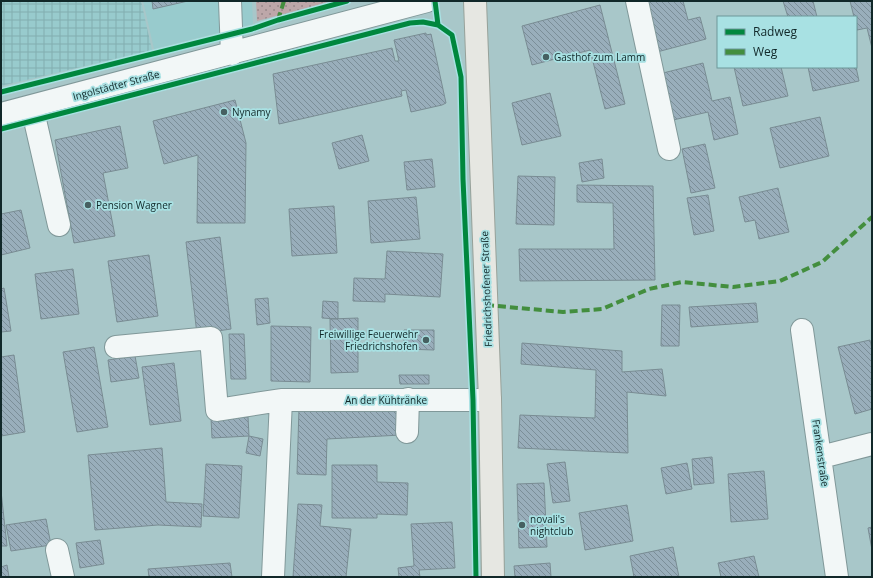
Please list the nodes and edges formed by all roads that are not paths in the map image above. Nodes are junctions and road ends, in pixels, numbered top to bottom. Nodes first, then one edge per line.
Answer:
1 (230, 1) edge
2 (427, 1) edge
3 (475, 1) edge
4 (637, 1) edge
5 (232, 54) junction
6 (32, 107) junction
7 (1, 114) edge
8 (669, 148) dead end
9 (59, 225) dead end
10 (802, 330) dead end
11 (116, 347) dead end
12 (408, 399) junction
13 (281, 400) junction
14 (490, 400) junction
15 (407, 432) dead end
16 (872, 444) edge
17 (821, 457) junction
18 (57, 550) dead end
19 (63, 577) edge
20 (273, 577) edge
21 (493, 577) edge
22 (837, 577) edge

1 - 5 street
2 - 5 street, Ingolstädter Straße
3 - 14 main road, Friedrichshofener Straße
4 - 8 street
5 - 6 street, Ingolstädter Straße
6 - 7 street, Ingolstädter Straße
6 - 9 street
10 - 17 street, Frankenstraße
11 - 13 street, An der Kühtränke
12 - 13 street, An der Kühtränke
12 - 14 street, An der Kühtränke
12 - 15 street
13 - 20 street
14 - 21 main road, Friedrichshofener Straße
16 - 17 street
17 - 22 street, Frankenstraße
18 - 19 street

